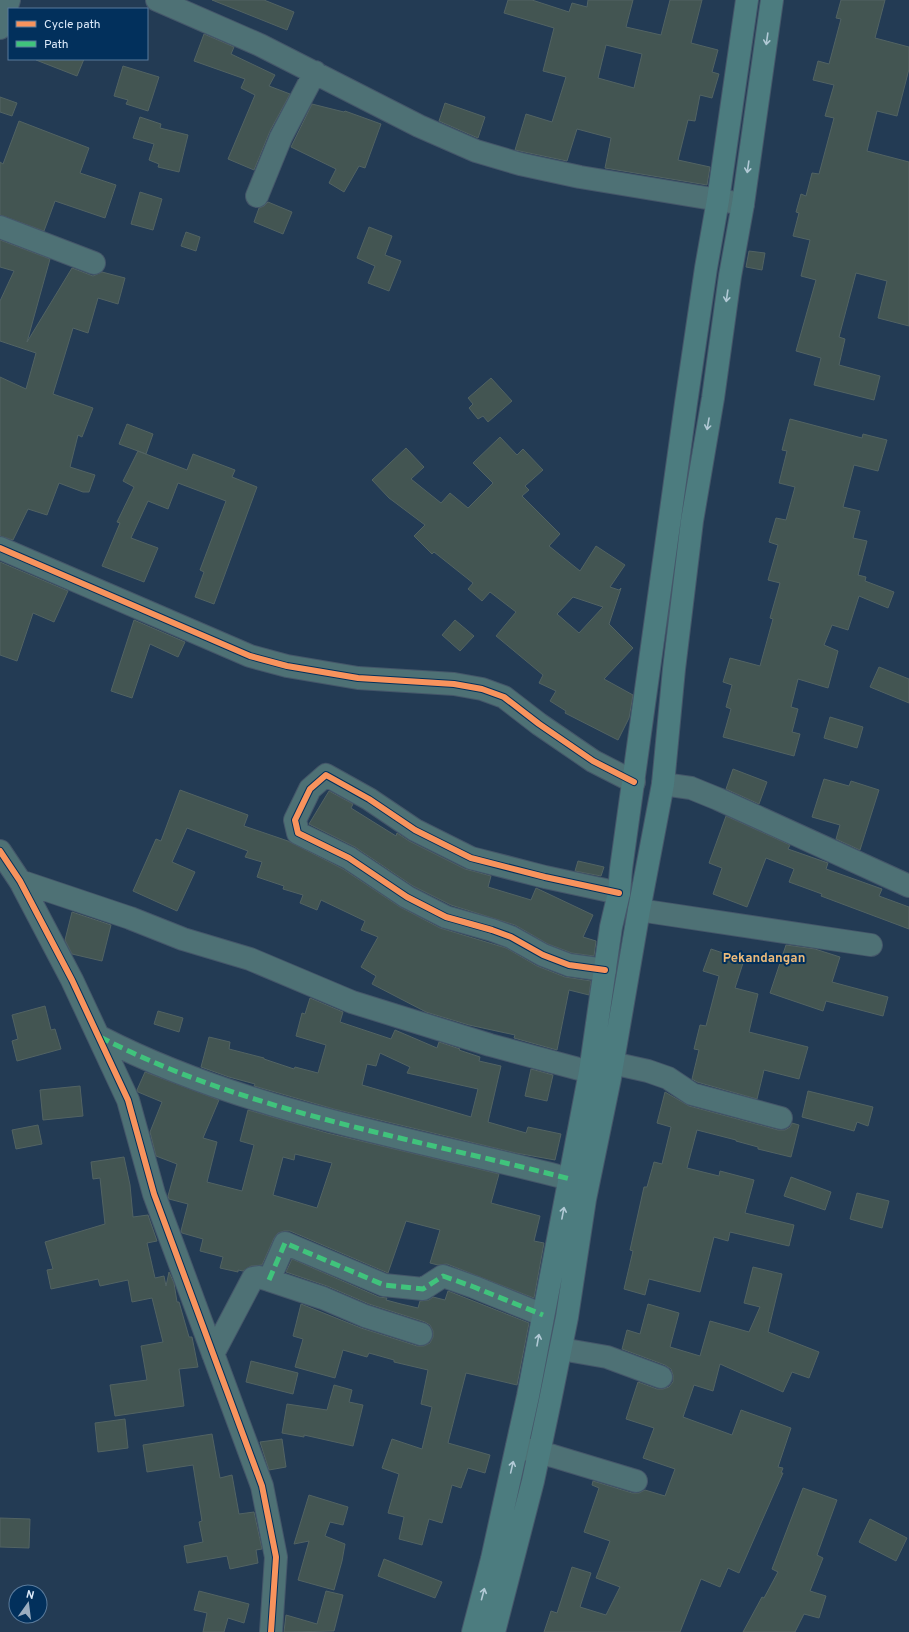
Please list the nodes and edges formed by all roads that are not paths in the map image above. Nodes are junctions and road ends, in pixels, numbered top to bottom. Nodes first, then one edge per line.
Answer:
1 (9, 0) edge
2 (157, 0) edge
3 (746, 0) edge
4 (772, 0) edge
5 (188, 6) edge
6 (0, 28) edge
7 (315, 72) junction
8 (257, 196) dead end
9 (718, 200) junction
10 (743, 204) junction
11 (0, 227) edge
12 (94, 263) dead end
13 (0, 548) edge
14 (634, 782) junction
15 (663, 784) junction
16 (0, 850) edge
17 (20, 881) junction
18 (909, 886) edge
19 (618, 893) junction
20 (648, 911) junction
21 (871, 944) dead end
22 (605, 970) junction
23 (100, 1037) junction
24 (616, 1064) junction
25 (585, 1072) junction
26 (781, 1118) dead end
27 (570, 1179) junction
28 (269, 1280) junction
29 (543, 1315) junction
30 (421, 1334) dead end
31 (567, 1349) junction
32 (213, 1354) junction
33 (661, 1377) dead end
34 (517, 1447) junction
35 (546, 1455) junction
36 (636, 1481) dead end
37 (270, 1632) edge
38 (473, 1632) edge
39 (494, 1632) edge

1 - 6 street
2 - 5 street
3 - 9 main road
4 -> 10 main road
5 - 7 street
7 - 8 street
7 - 9 street
9 - 10 street
9 - 14 main road
10 -> 15 main road
11 - 12 street
13 - 14 street
14 - 15 main road
14 - 19 main road
15 - 18 street
15 - 20 main road
16 - 17 street
17 - 23 street
17 - 25 street
19 - 22 main road
19 - 22 street
20 - 21 street
20 - 24 main road
22 - 25 main road
23 - 27 street
23 - 32 street
24 - 26 street
24 - 31 main road
25 - 27 main road
29 -> 27 main road
28 - 29 street
28 - 30 street
28 - 32 street
34 -> 29 main road
31 - 33 street
31 - 35 main road
32 - 37 street
34 - 35 street
38 -> 34 main road
35 - 36 street
35 - 39 main road

